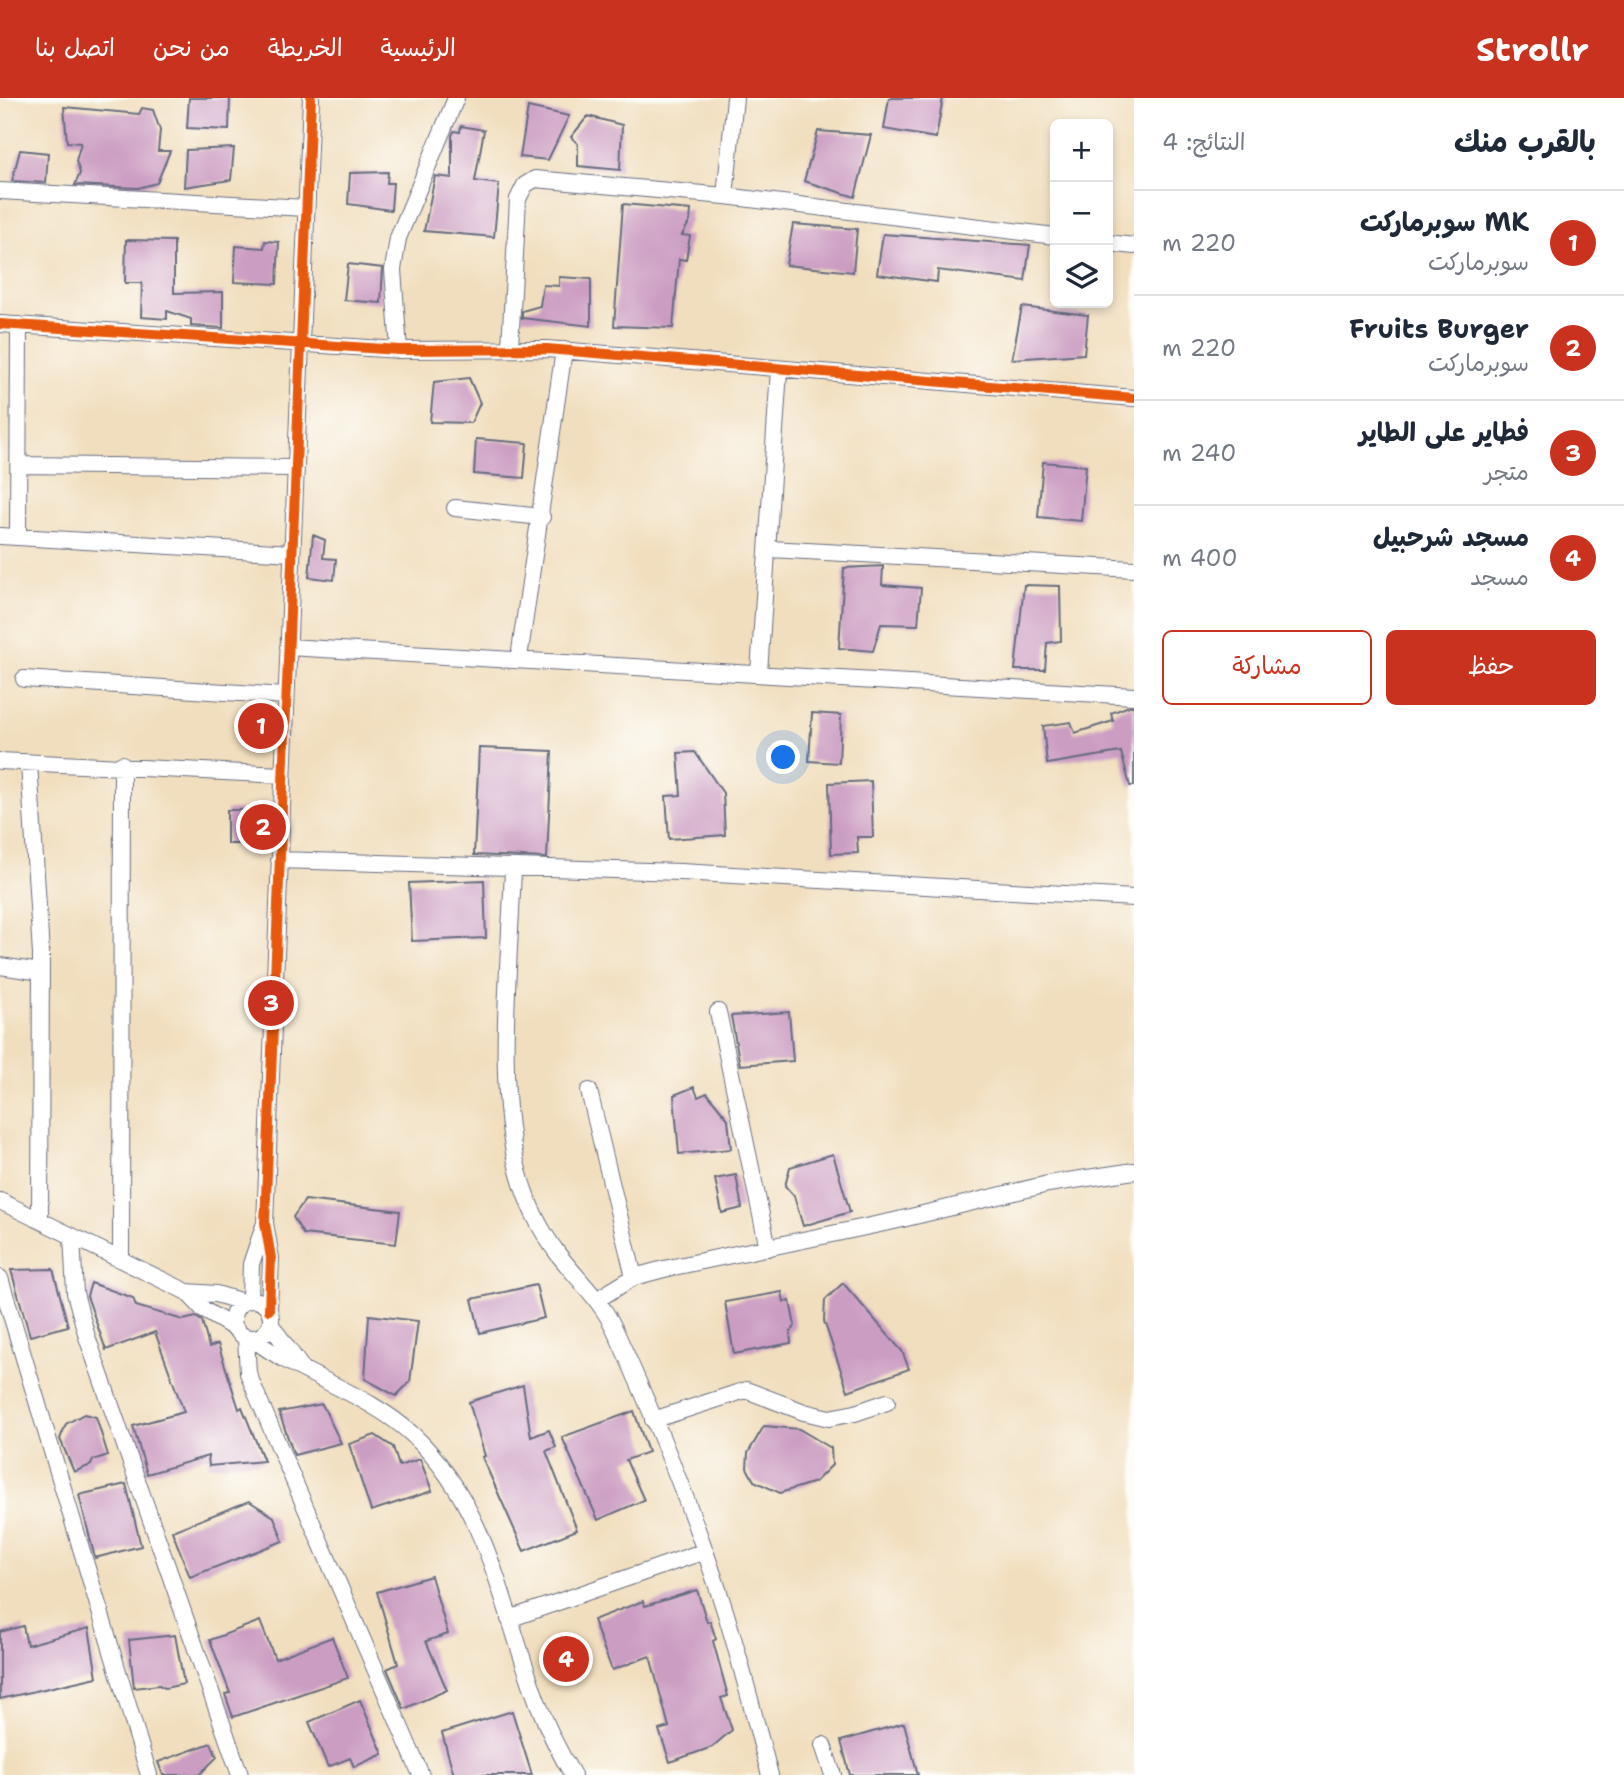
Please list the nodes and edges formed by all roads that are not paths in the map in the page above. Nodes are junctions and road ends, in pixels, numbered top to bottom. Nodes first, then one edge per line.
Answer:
1 (311, 98) edge
2 (456, 98) edge
3 (735, 98) edge
4 (0, 191) edge
5 (725, 196) junction
6 (306, 208) junction
7 (1050, 235) edge
8 (1113, 244) edge
9 (1134, 246) edge
10 (0, 324) edge
11 (19, 325) junction
12 (301, 342) junction
13 (510, 347) junction
14 (399, 349) junction
15 (564, 351) junction
16 (779, 370) junction
17 (1134, 398) edge
18 (19, 465) junction
19 (295, 468) junction
20 (455, 508) dead end
21 (542, 517) junction
22 (0, 536) edge
23 (18, 537) junction
24 (770, 549) junction
25 (292, 553) junction
26 (1134, 569) edge
27 (288, 647) junction
28 (519, 658) junction
29 (759, 673) junction
30 (24, 679) dead end
31 (286, 696) junction
32 (1134, 696) edge
33 (0, 761) edge
34 (29, 763) junction
35 (122, 764) junction
36 (283, 775) junction
37 (279, 860) junction
38 (513, 868) junction
39 (1134, 898) edge
40 (0, 966) edge
41 (41, 972) junction
42 (718, 1012) dead end
43 (589, 1091) dead end
44 (1134, 1171) edge
45 (0, 1200) edge
46 (40, 1219) junction
47 (265, 1223) junction
48 (72, 1236) junction
49 (768, 1248) junction
50 (121, 1260) junction
51 (634, 1277) junction
52 (0, 1278) edge
53 (187, 1292) junction
54 (598, 1299) junction
55 (247, 1301) junction
56 (270, 1318) junction
57 (244, 1335) junction
58 (303, 1369) junction
59 (887, 1402) dead end
60 (653, 1420) junction
61 (705, 1551) junction
62 (509, 1619) junction
63 (823, 1745) dead end
64 (149, 1775) edge
65 (240, 1775) edge
66 (421, 1775) edge
67 (572, 1775) edge
68 (770, 1775) edge
69 (833, 1775) edge

1 - 6 street
2 - 14 street
3 - 5 street
4 - 6 street
5 - 7 street
5 - 13 street
6 - 12 street
8 - 9 street
10 - 11 street
11 - 12 street
11 - 18 street
12 - 14 street
12 - 19 street
13 - 14 street
13 - 15 street
15 - 16 street
15 - 21 street
16 - 17 street
16 - 24 street
18 - 19 street
18 - 23 street
19 - 25 street
20 - 21 street
21 - 28 street
22 - 23 street
23 - 25 street
24 - 26 street
24 - 29 street
25 - 27 street
27 - 28 street
27 - 31 street
28 - 29 street
29 - 32 street
30 - 31 street
31 - 36 street
33 - 34 street
34 - 35 street
34 - 41 street
35 - 36 street
35 - 50 street
36 - 37 street
37 - 38 street
37 - 47 street
38 - 39 street
38 - 54 street
40 - 41 street
41 - 46 street
42 - 49 street
43 - 51 street
44 - 49 street
45 - 46 street
46 - 48 street
47 - 55 street
47 - 56 street
48 - 50 street
48 - 65 street
49 - 51 street
50 - 53 street
51 - 54 street
52 - 64 street
53 - 55 street
53 - 57 street
54 - 60 street
55 - 56 street
55 - 57 street
56 - 57 street
56 - 58 street
57 - 58 street
57 - 66 street
58 - 62 street
59 - 60 street
60 - 61 street
61 - 62 street
61 - 68 street
62 - 67 street
63 - 69 street

